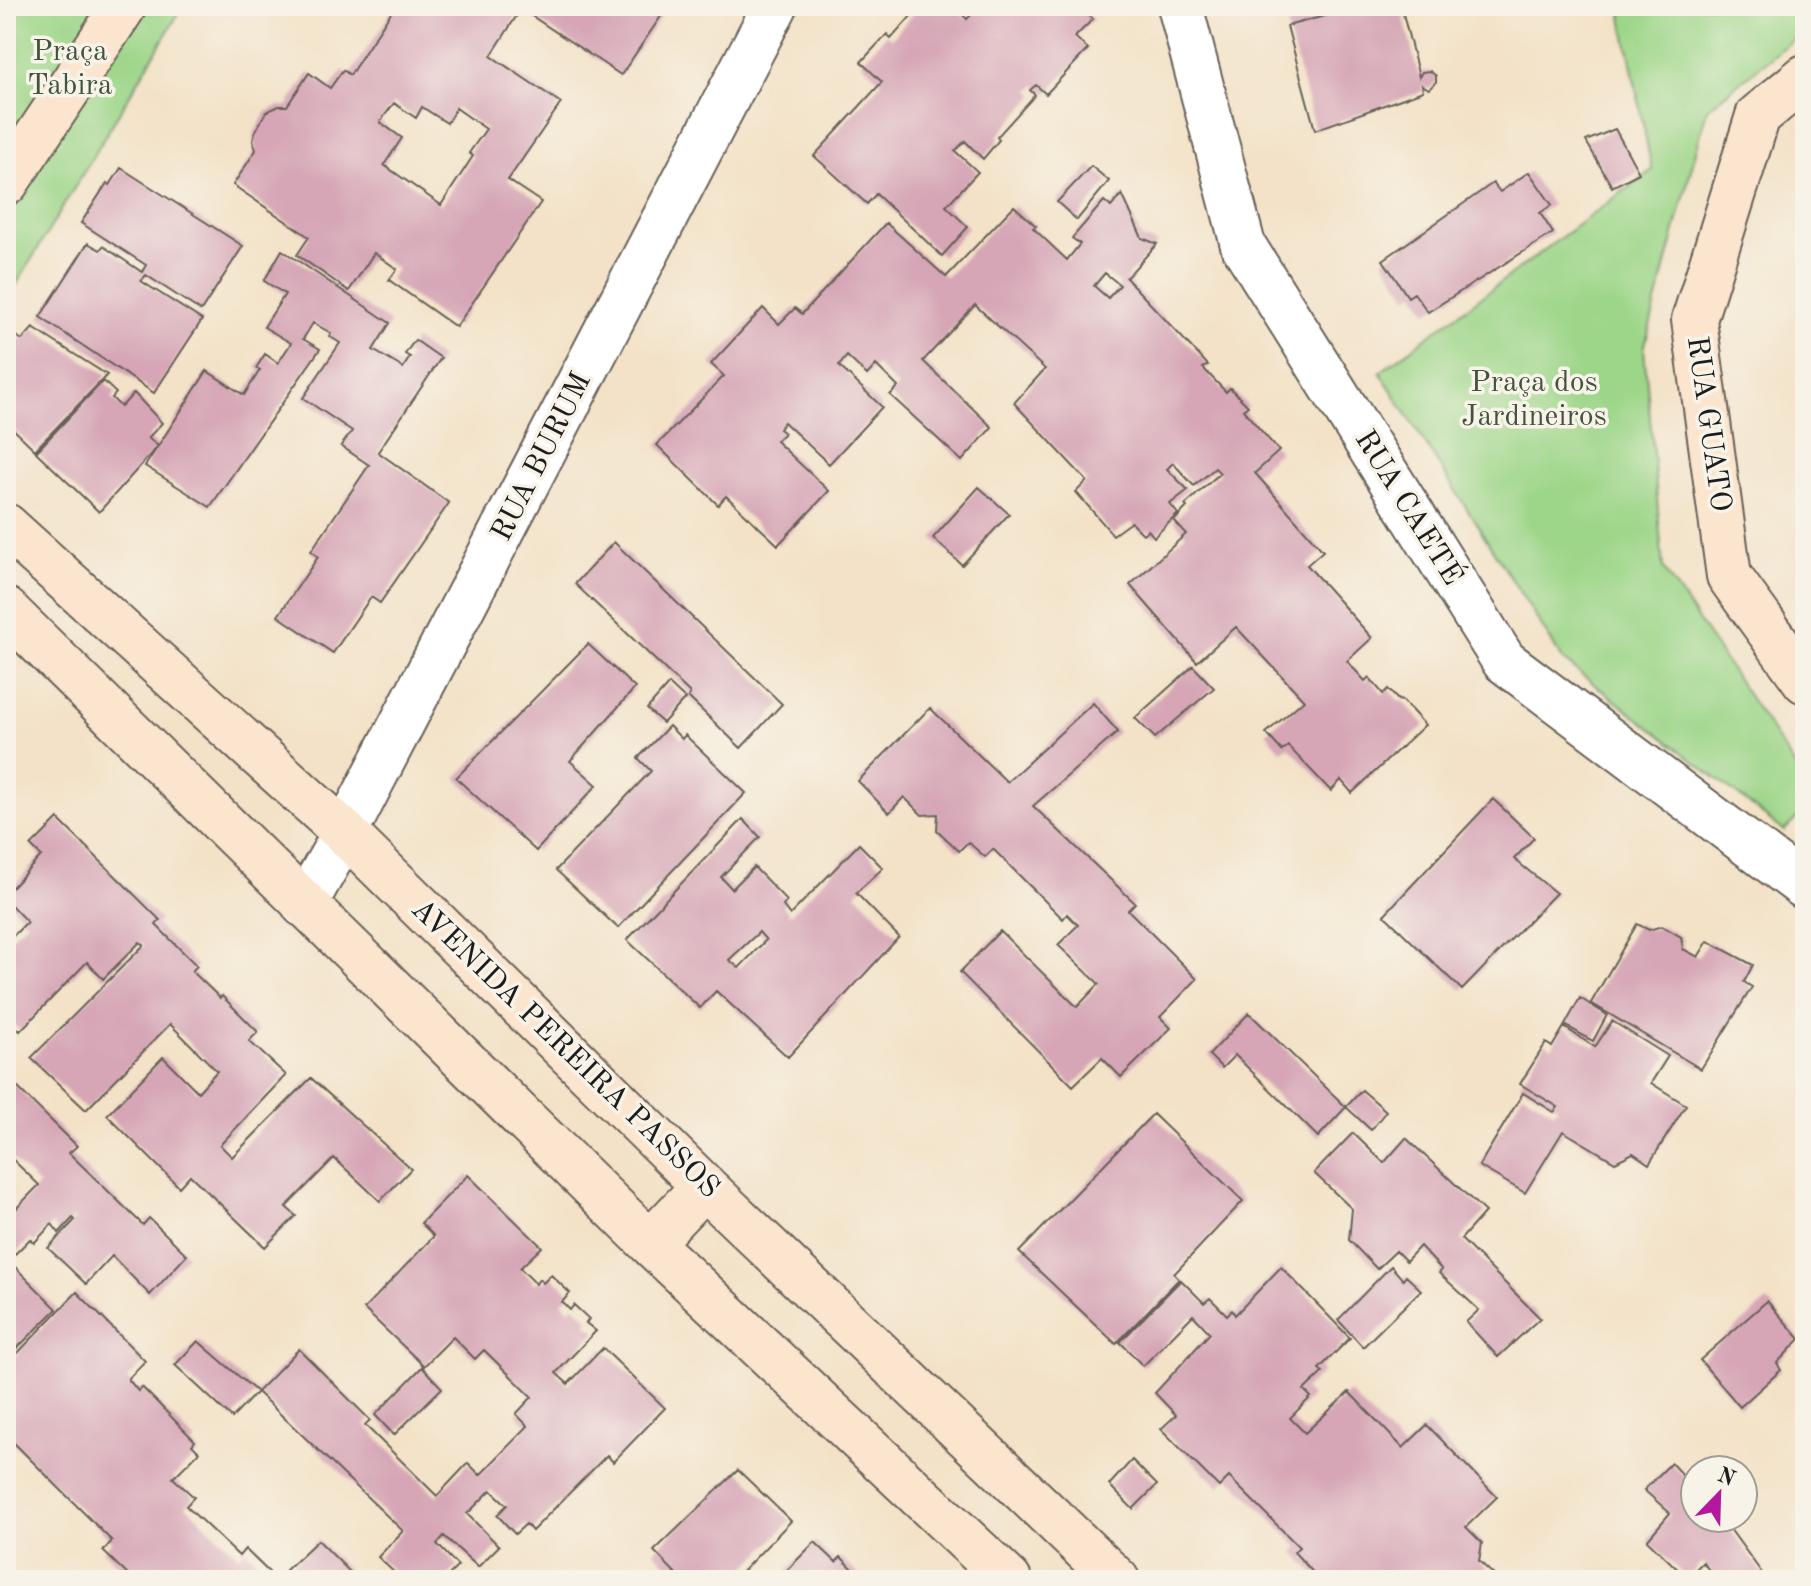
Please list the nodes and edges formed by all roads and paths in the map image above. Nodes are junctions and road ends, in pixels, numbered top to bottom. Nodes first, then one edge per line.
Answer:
1 (124, 6) edge
2 (775, 6) edge
3 (1180, 6) edge
4 (1805, 77) edge
5 (6, 183) edge
6 (6, 526) edge
7 (6, 610) edge
8 (1805, 681) edge
9 (345, 833) junction
10 (1805, 887) edge
11 (304, 905) junction
12 (704, 1186) junction
13 (650, 1243) junction
14 (1009, 1580) edge
15 (1117, 1580) edge

1 - 5 main road
2 - 9 street, RUA BURUM
3 - 10 street, RUA CAETÉ
4 - 8 main road, RUA GUATO
6 - 9 main road, AVENIDA PEREIRA PASSOS
7 - 11 main road
9 - 11 street, RUA BURUM
9 - 12 main road, AVENIDA PEREIRA PASSOS
11 - 13 main road
12 - 13 main road
12 - 15 main road, AVENIDA PEREIRA PASSOS
13 - 14 main road

